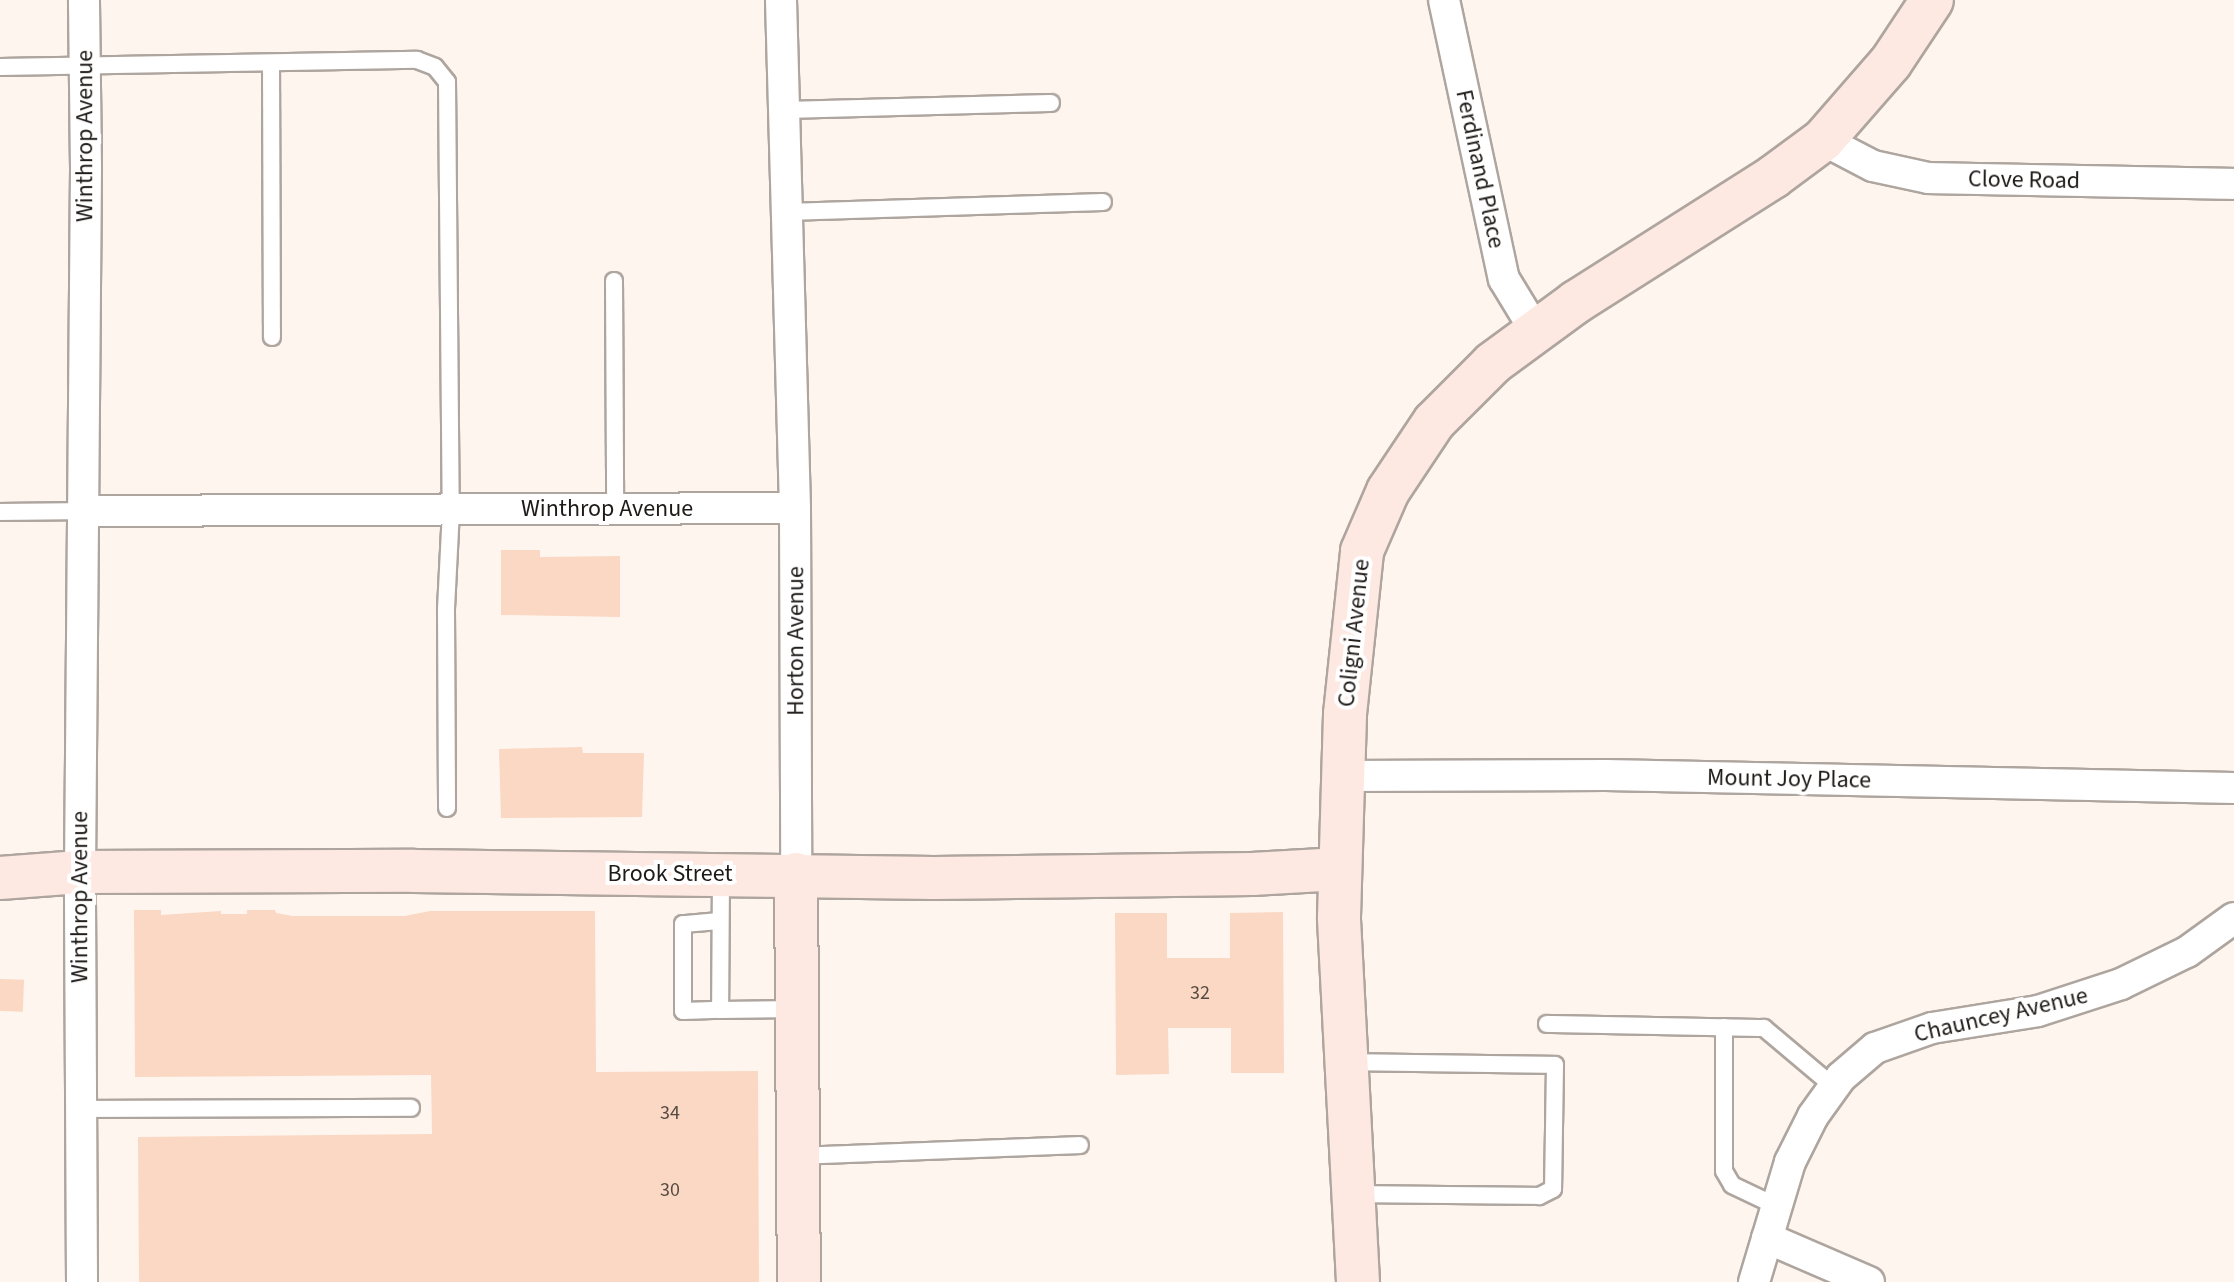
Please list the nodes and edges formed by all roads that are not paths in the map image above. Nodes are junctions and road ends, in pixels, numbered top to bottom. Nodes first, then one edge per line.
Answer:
1 (84, 0) edge
2 (781, 0) edge
3 (1444, 0) edge
4 (1932, 0) edge
5 (271, 63) junction
6 (85, 66) junction
7 (0, 67) edge
8 (1051, 103) dead end
9 (784, 110) junction
10 (1823, 140) junction
11 (2234, 184) edge
12 (1103, 202) dead end
13 (787, 212) junction
14 (614, 281) dead end
15 (1535, 330) junction
16 (272, 337) dead end
17 (795, 508) junction
18 (615, 509) junction
19 (451, 510) junction
20 (83, 511) junction
21 (0, 512) edge
22 (1344, 776) junction
23 (2234, 788) edge
24 (447, 808) dead end
25 (1340, 869) junction
26 (80, 872) junction
27 (721, 874) junction
28 (796, 874) junction
29 (0, 878) edge
30 (2234, 918) edge
31 (719, 921) junction
32 (798, 1009) junction
33 (720, 1010) junction
34 (1547, 1024) dead end
35 (1724, 1027) junction
36 (1347, 1062) junction
37 (1834, 1087) junction
38 (411, 1108) dead end
39 (81, 1109) junction
40 (1080, 1145) dead end
41 (798, 1156) junction
42 (1354, 1194) junction
43 (1776, 1206) junction
44 (1767, 1238) junction
45 (82, 1282) edge
46 (799, 1282) edge
47 (1358, 1282) edge
48 (1754, 1282) edge
49 (1869, 1282) edge

1 - 6 street, Winthrop Avenue
2 - 9 street, Horton Avenue
3 - 15 street, Ferdinand Place
4 - 10 street, Coligni Avenue
5 - 6 lane
5 - 16 lane
5 - 19 lane
6 - 7 lane
6 - 20 street, Winthrop Avenue
8 - 9 lane
9 - 13 street, Horton Avenue
10 - 11 street, Clove Road
10 - 15 street, Coligni Avenue
12 - 13 lane
13 - 17 street, Horton Avenue
14 - 18 lane
15 - 22 street, Coligni Avenue
17 - 18 street, Winthrop Avenue
17 - 28 street, Horton Avenue
18 - 19 street, Winthrop Avenue
19 - 20 street, Winthrop Avenue
19 - 24 lane
20 - 21 lane
20 - 26 street, Winthrop Avenue
22 - 23 street, Mount Joy Place
22 - 25 street, Coligni Avenue
25 - 28 street, Brook Street
25 - 36 street, Coligni Avenue
26 - 27 street, Brook Street
26 - 29 street, Brook Street
26 - 39 street, Winthrop Avenue
27 - 28 street, Brook Street
27 - 31 lane
28 - 32 street, Horton Avenue
30 - 37 street, Chauncey Avenue
31 - 33 lane
31 - 33 lane
32 - 33 lane
32 - 41 street, Horton Avenue
34 - 35 lane
35 - 37 lane
35 - 43 lane
36 - 42 street, Coligni Avenue
36 - 42 lane
37 - 43 street, Chauncey Avenue
38 - 39 lane
39 - 45 street, Winthrop Avenue
40 - 41 lane
41 - 46 street, Horton Avenue
42 - 47 street, Coligni Avenue
43 - 44 street, Chauncey Avenue
44 - 48 street, Chauncey Avenue
44 - 49 street

